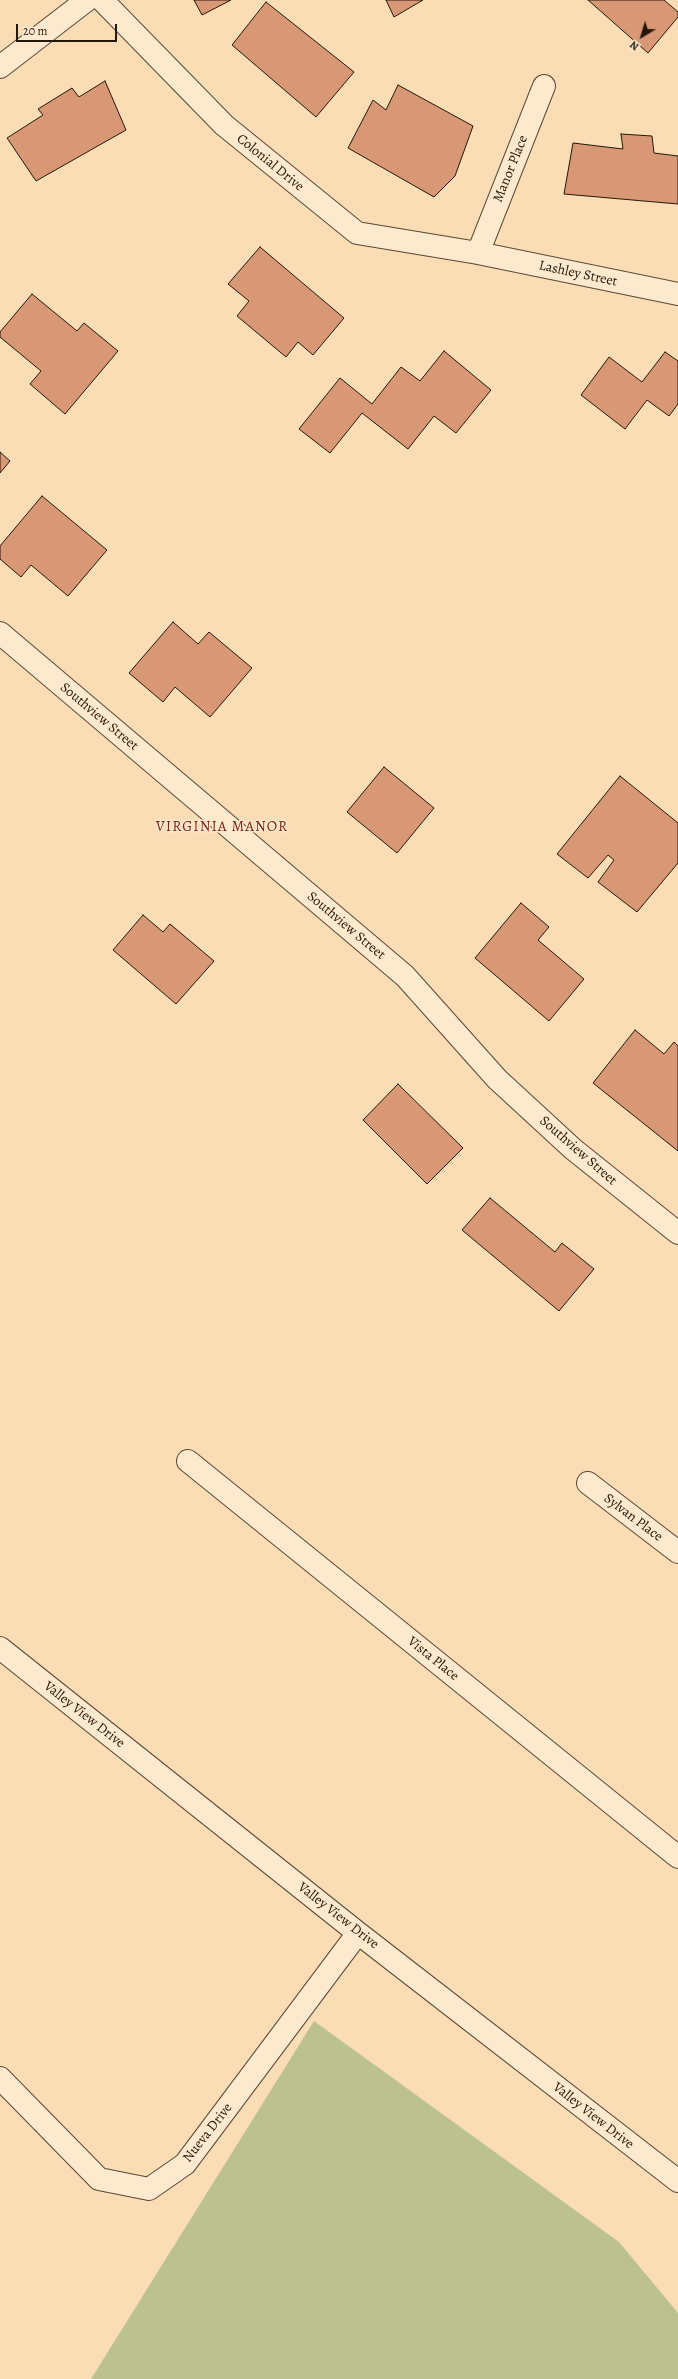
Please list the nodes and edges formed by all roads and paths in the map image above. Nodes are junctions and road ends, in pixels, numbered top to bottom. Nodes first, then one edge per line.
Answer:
1 (87, 0) edge
2 (102, 0) edge
3 (0, 67) edge
4 (544, 86) dead end
5 (478, 253) junction
6 (678, 294) edge
7 (0, 633) edge
8 (678, 1233) edge
9 (188, 1461) dead end
10 (588, 1484) dead end
11 (678, 1552) edge
12 (0, 1648) edge
13 (678, 1857) edge
14 (358, 1933) junction
15 (0, 2078) edge
16 (678, 2181) edge

1 - 3 street
2 - 5 street, Colonial Drive
4 - 5 street, Manor Place
5 - 6 street, Lashley Street
7 - 8 street, Southview Street
9 - 13 street, Vista Place
10 - 11 street, Sylvan Place
12 - 14 street, Valley View Drive
14 - 15 street, Nueva Drive
14 - 16 street, Valley View Drive

